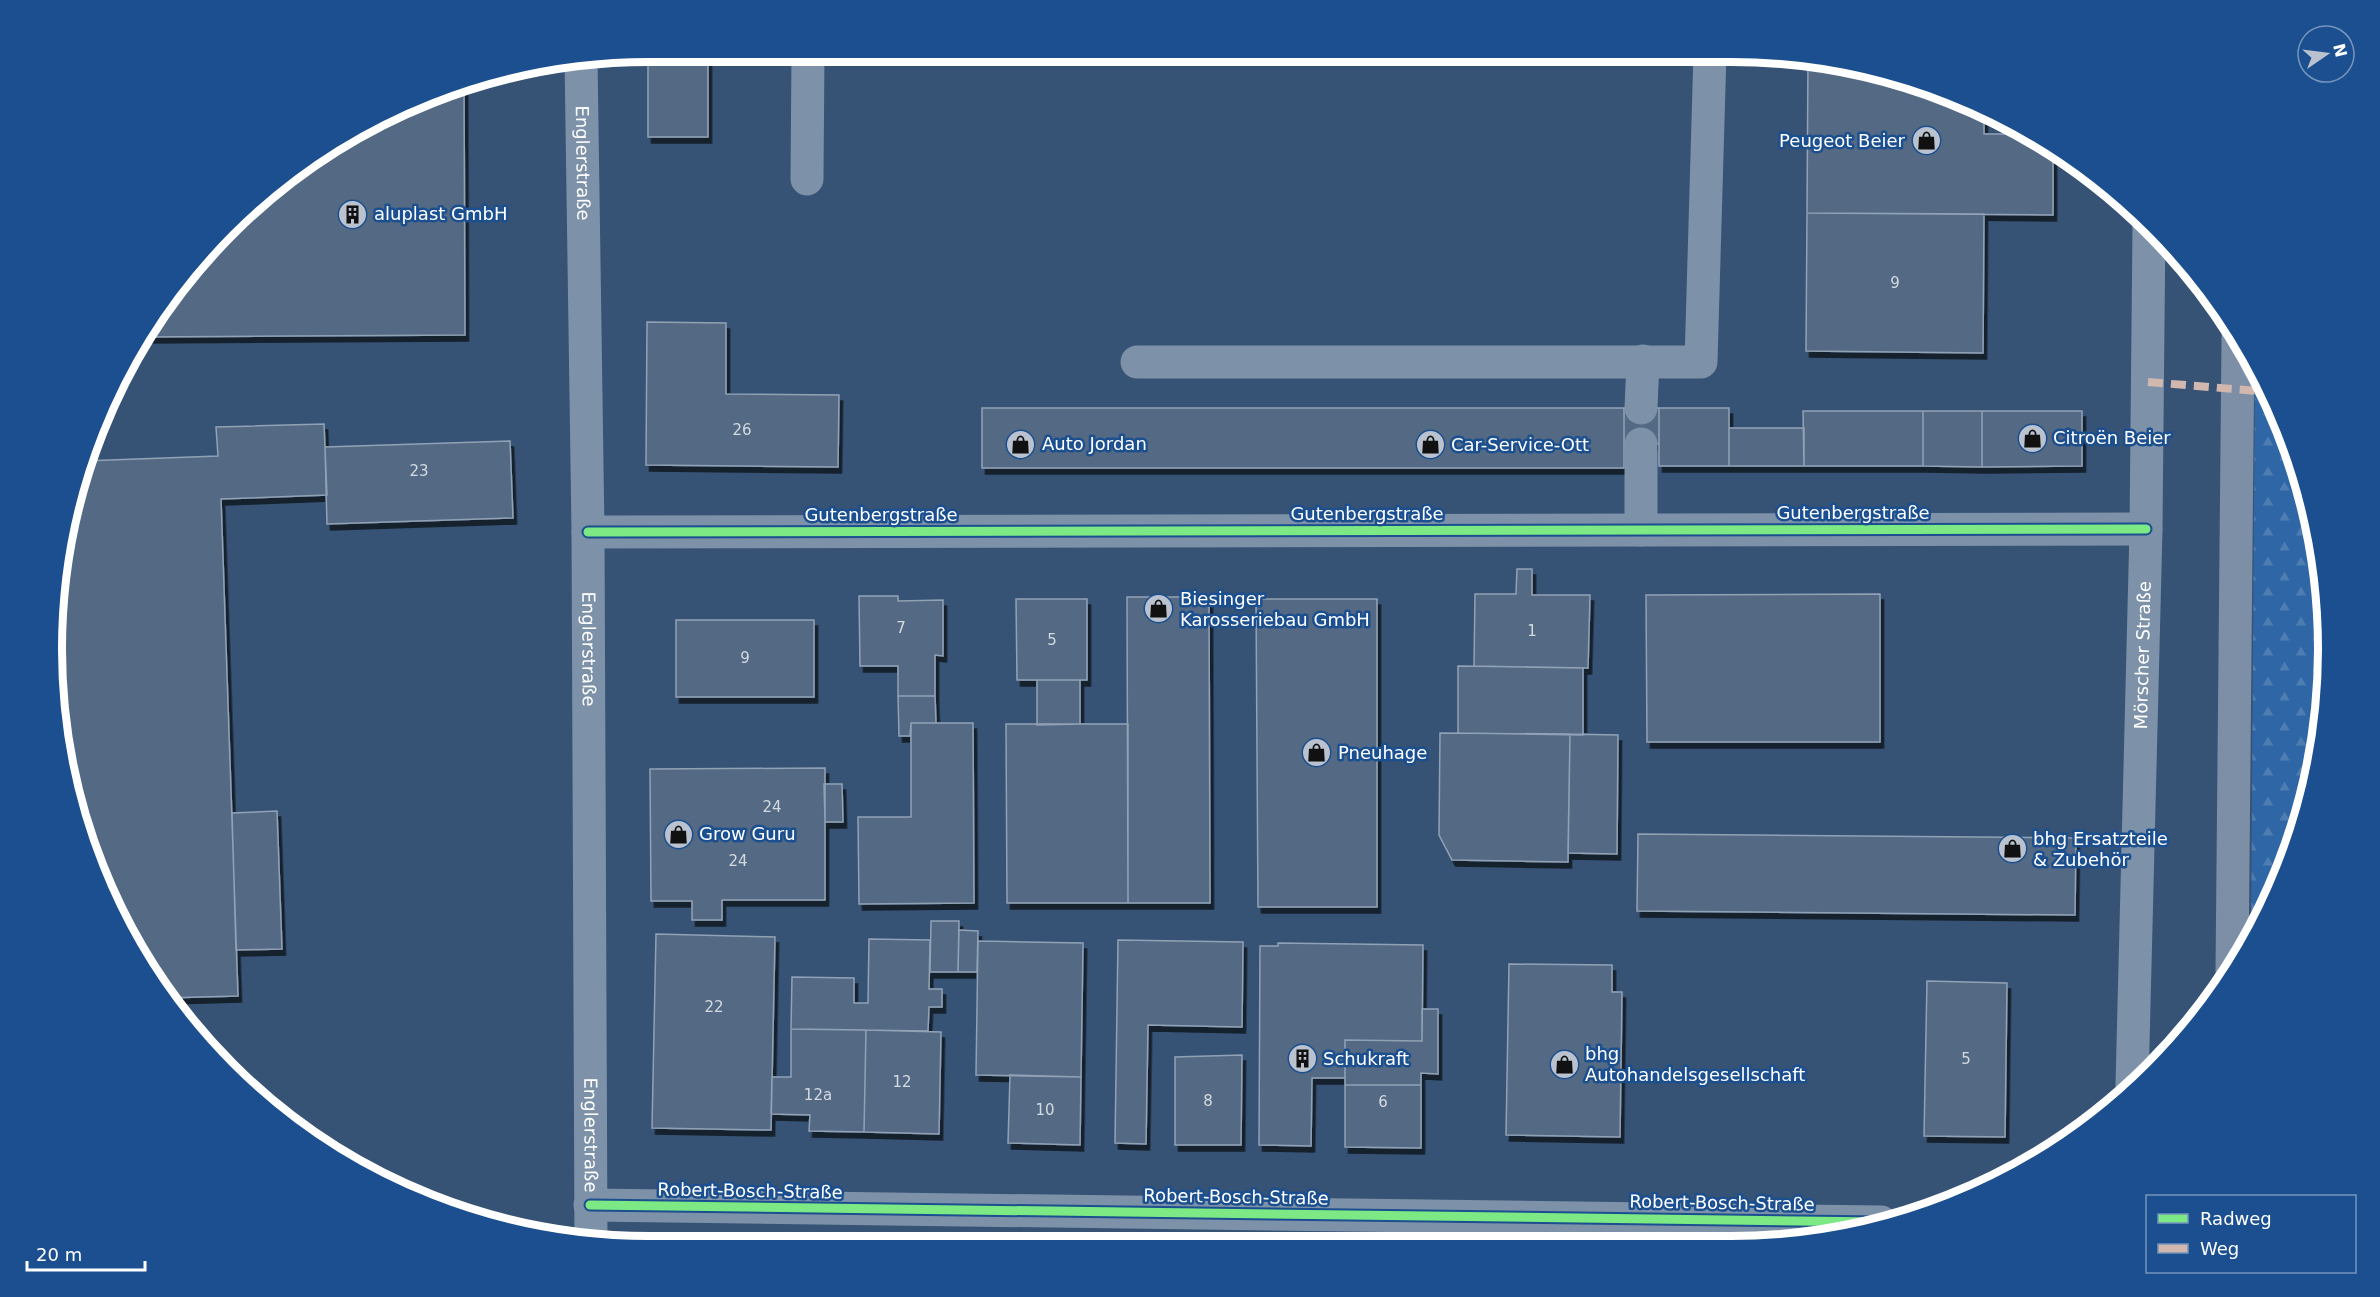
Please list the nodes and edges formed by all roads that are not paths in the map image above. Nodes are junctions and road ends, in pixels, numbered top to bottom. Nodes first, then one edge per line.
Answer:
1 (808, 62) edge
2 (1710, 62) edge
3 (581, 66) edge
4 (807, 179) dead end
5 (2149, 235) edge
6 (2238, 351) edge
7 (1643, 361) junction
8 (1137, 362) dead end
9 (1641, 408) dead end
10 (1641, 444) dead end
11 (2146, 529) junction
12 (1641, 531) junction
13 (588, 532) junction
14 (2232, 955) edge
15 (2132, 1078) edge
16 (590, 1205) junction
17 (1856, 1222) edge
18 (591, 1232) edge

1 - 4 street
2 - 7 street
3 - 13 street, Englerstraße
5 - 11 street, Mörscher Straße
6 - 14 main road
7 - 8 street
7 - 9 street
10 - 12 street
11 - 12 street, Gutenbergstraße
11 - 15 street, Mörscher Straße
12 - 13 street, Gutenbergstraße
13 - 16 street, Englerstraße
16 - 17 street, Robert-Bosch-Straße
16 - 18 street, Englerstraße

